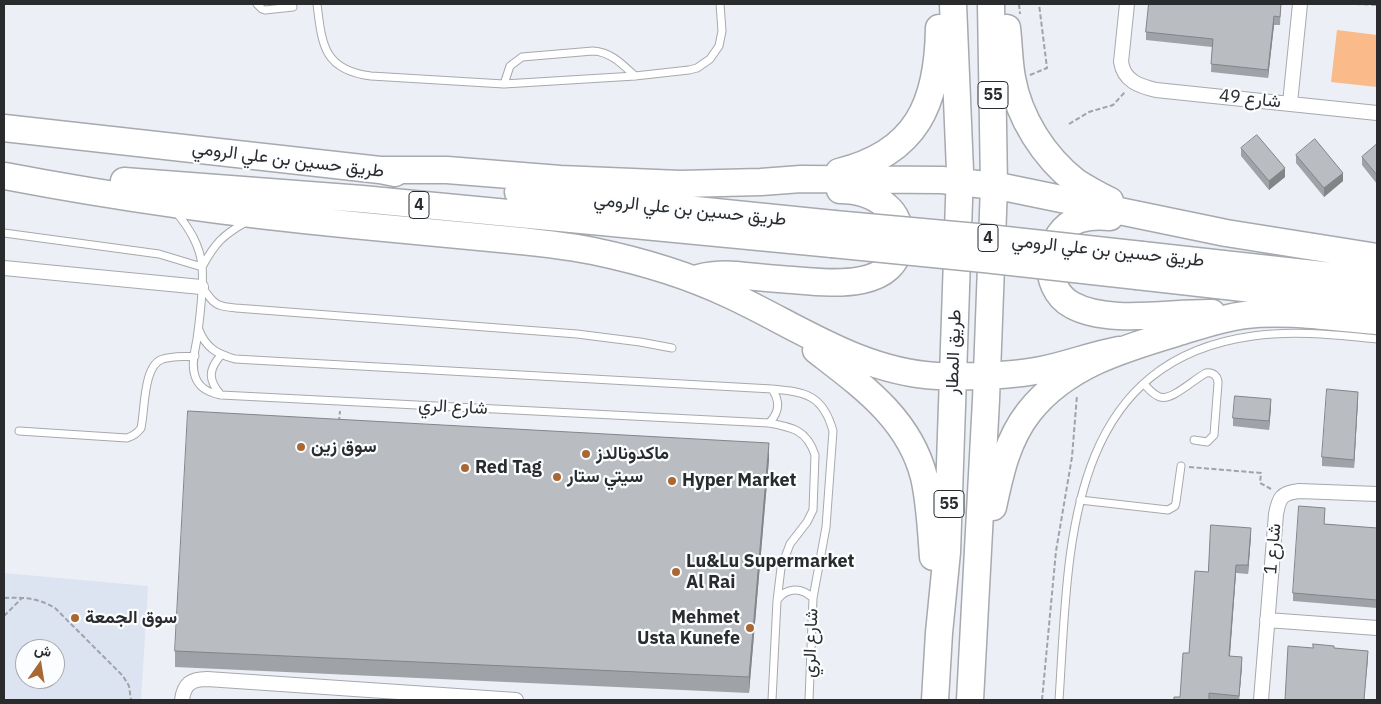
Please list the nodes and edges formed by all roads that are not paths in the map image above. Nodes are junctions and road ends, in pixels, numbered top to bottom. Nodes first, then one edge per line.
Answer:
1 (257, 4) edge
2 (318, 4) edge
3 (720, 4) edge
4 (940, 4) edge
5 (953, 4) edge
6 (990, 4) edge
7 (1004, 4) edge
8 (1127, 4) edge
9 (1300, 4) edge
10 (294, 8) dead end
11 (635, 76) junction
12 (504, 84) junction
13 (1290, 104) junction
14 (1377, 113) edge
15 (4, 128) edge
16 (380, 170) junction
17 (4, 175) edge
18 (802, 179) junction
19 (959, 181) junction
20 (994, 186) junction
21 (164, 202) junction
22 (1135, 214) junction
23 (270, 217) junction
24 (4, 233) edge
25 (833, 234) junction
26 (1377, 257) edge
27 (1140, 266) junction
28 (202, 267) junction
29 (4, 268) edge
30 (694, 278) junction
31 (1377, 281) edge
32 (201, 288) junction
33 (1377, 303) edge
34 (1246, 315) junction
35 (771, 316) junction
36 (1377, 322) edge
37 (198, 328) junction
38 (1377, 339) edge
39 (672, 348) dead end
40 (1119, 350) junction
41 (195, 356) junction
42 (221, 356) junction
43 (987, 375) junction
44 (954, 376) junction
45 (1144, 384) junction
46 (772, 389) junction
47 (221, 395) junction
48 (769, 423) junction
49 (19, 431) dead end
50 (1194, 440) dead end
51 (1181, 466) road end
52 (1377, 494) edge
53 (1080, 500) junction
54 (976, 584) junction
55 (813, 598) junction
56 (777, 601) junction
57 (1266, 620) junction
58 (1377, 628) edge
59 (939, 633) junction
60 (182, 700) edge
61 (516, 700) edge
62 (772, 700) edge
63 (809, 700) edge
64 (935, 700) edge
65 (970, 700) edge
66 (1059, 700) edge
67 (1261, 700) edge

1 - 10 lane
2 - 12 lane
3 - 11 lane
4 - 18 highway
5 - 19 highway, طريق المطار / 55
6 - 20 highway, طريق المطار / 55
7 - 22 highway
8 - 13 street, شارع 49
9 - 13 street
11 - 12 lane
11 - 12 lane
13 - 14 street, شارع 49
15 - 16 highway, طريق حسين بن علي الرومي / 4
16 - 18 highway
16 - 25 highway, طريق حسين بن علي الرومي / 4
17 - 21 highway
17 - 25 highway, طريق حسين بن علي الرومي / 4
18 - 19 highway
18 - 30 highway
19 - 20 highway
19 - 44 highway, طريق المطار / 55
20 - 22 highway
20 - 43 highway, طريق المطار / 55
21 - 23 highway
21 - 28 lane, شارع الري
22 - 26 highway
22 - 34 highway
23 - 28 lane, شارع الري
23 - 30 highway
24 - 28 lane
25 - 27 highway, طريق حسين بن علي الرومي / 4, bridge
27 - 31 highway, طريق حسين بن علي الرومي / 4
27 - 33 highway, طريق حسين بن علي الرومي / 4
28 - 32 lane, شارع الري
29 - 32 street
30 - 35 highway
32 - 37 lane, شارع الري
32 - 39 lane
34 - 36 highway
34 - 40 highway
35 - 44 highway
35 - 59 highway
37 - 41 lane, شارع الري
37 - 42 lane
38 - 45 lane
40 - 43 highway
40 - 54 highway
41 - 47 lane, شارع الري
41 - 49 lane
42 - 46 lane, شارع الري
42 - 47 lane
43 - 44 highway
43 - 54 highway, طريق المطار / 55
44 - 59 highway, طريق المطار / 55
45 - 50 lane
45 - 53 lane
46 - 48 lane
46 - 55 lane, شارع الري
47 - 48 lane, شارع الري
48 - 56 lane, شارع الري
51 - 53 lane
52 - 57 street, شارع 1
53 - 66 lane
54 - 65 highway, طريق المطار / 55
55 - 56 lane
55 - 63 lane, شارع الري
56 - 62 lane, شارع الري
57 - 58 street
57 - 67 street, شارع 1
59 - 64 highway, طريق المطار / 55
60 - 61 street

